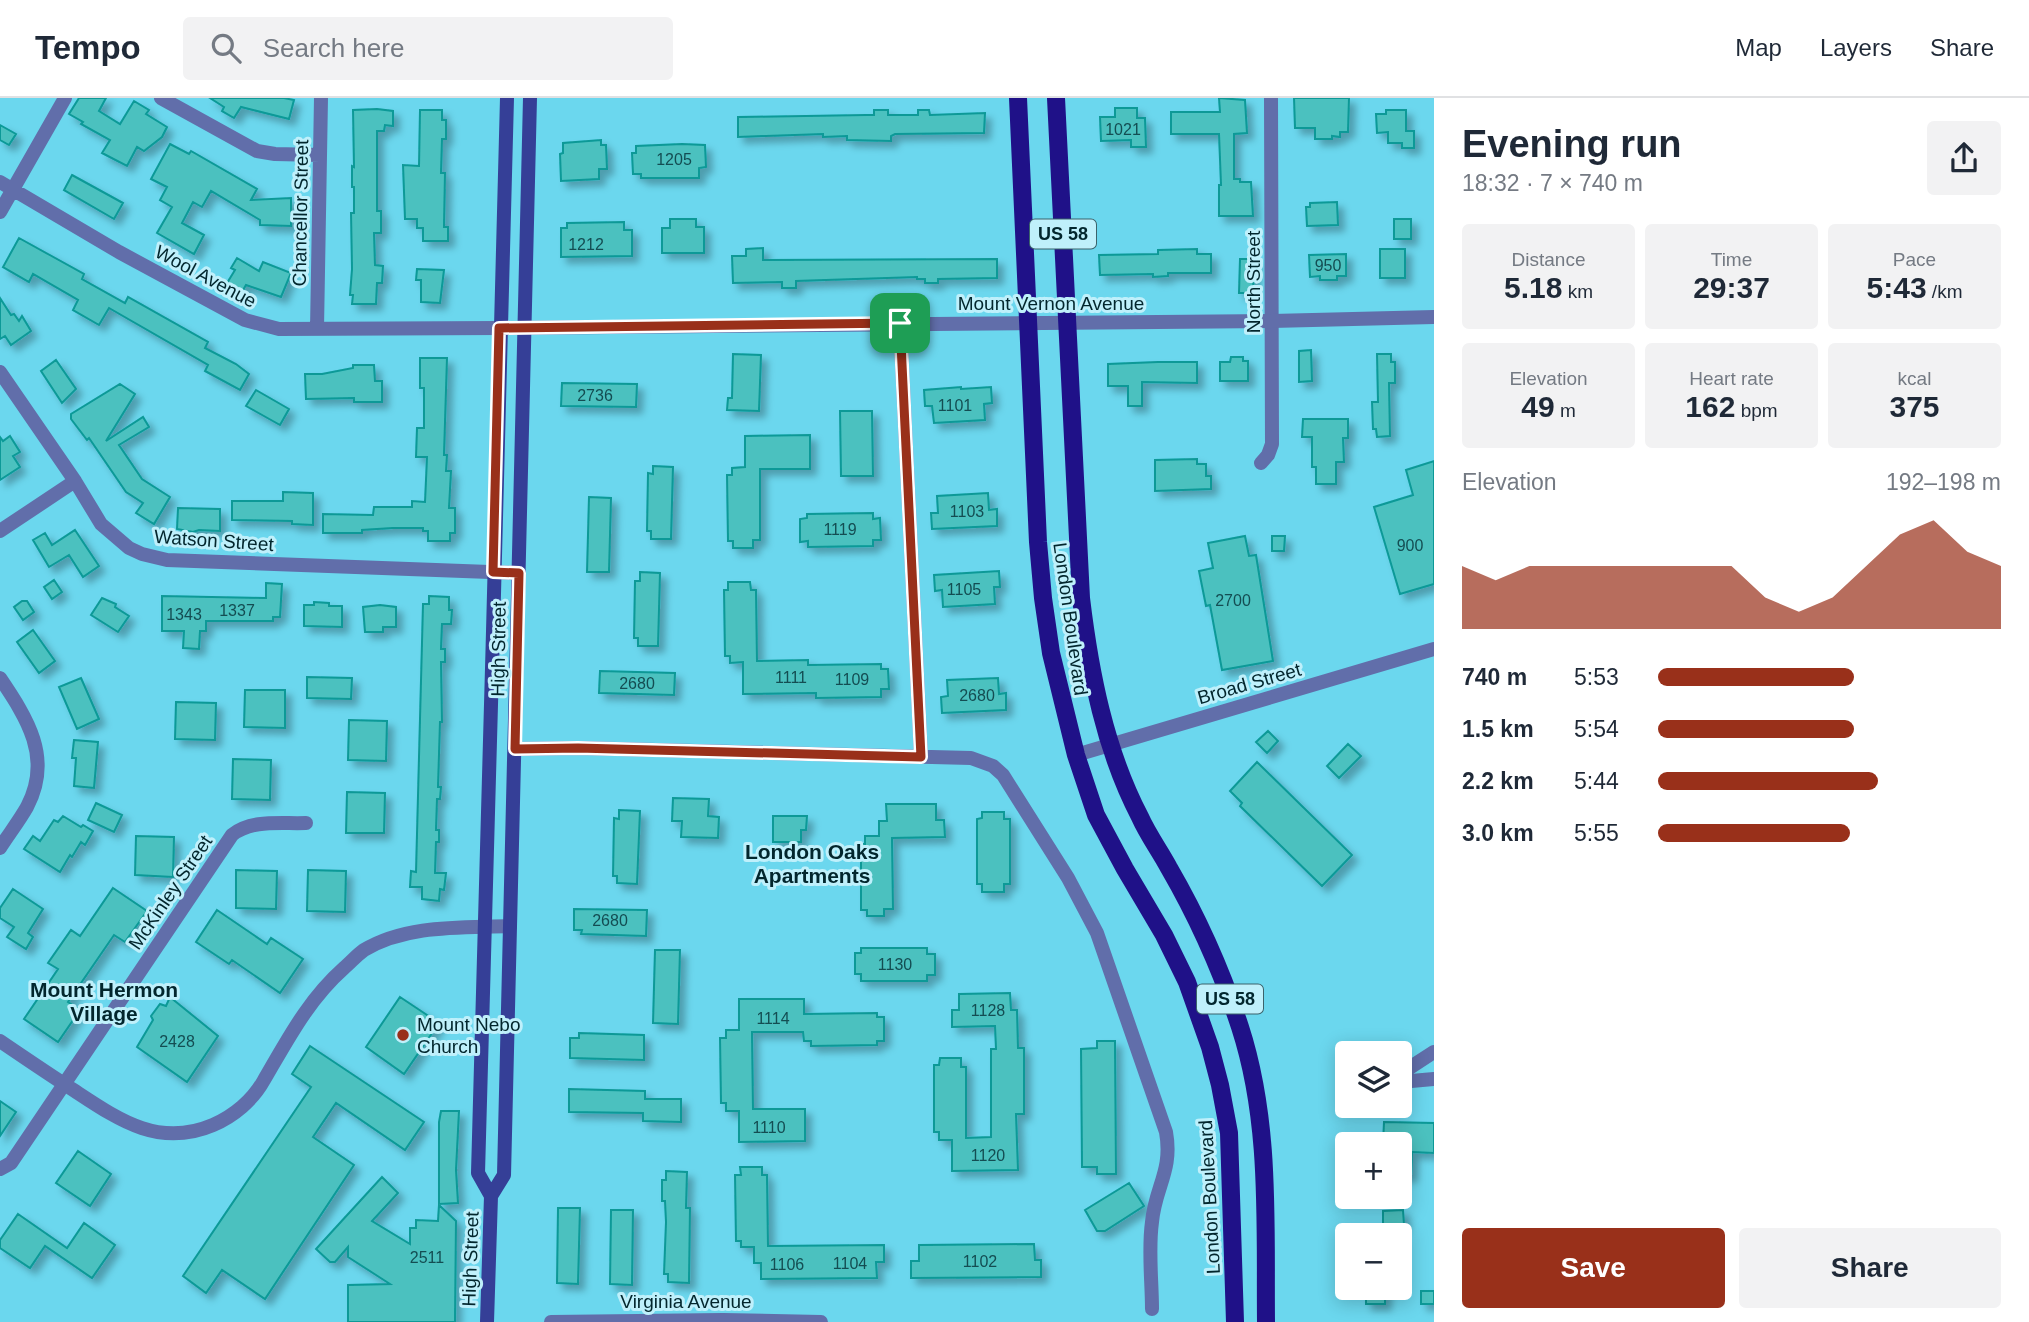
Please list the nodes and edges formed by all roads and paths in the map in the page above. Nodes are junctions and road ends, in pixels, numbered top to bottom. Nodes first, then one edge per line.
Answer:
1 (65, 98) edge
2 (161, 98) edge
3 (321, 98) edge
4 (507, 98) edge
5 (530, 98) edge
6 (1018, 98) edge
7 (1056, 98) edge
8 (1271, 98) edge
9 (320, 155) junction
10 (6, 186) edge
11 (0, 212) edge
12 (1434, 317) edge
13 (1272, 321) junction
14 (1029, 322) junction
15 (1067, 322) junction
16 (900, 323) junction
17 (499, 328) junction
18 (526, 328) junction
19 (317, 329) junction
20 (0, 372) edge
21 (1261, 463) dead end
22 (75, 481) junction
23 (0, 531) edge
24 (493, 572) junction
25 (519, 573) junction
26 (1434, 649) edge
27 (0, 678) edge
28 (1111, 744) junction
29 (515, 749) junction
30 (1076, 755) junction
31 (921, 757) junction
32 (306, 823) dead end
33 (0, 848) edge
34 (510, 926) junction
35 (487, 927) junction
36 (0, 1041) edge
37 (1434, 1052) edge
38 (1412, 1066) edge
39 (1434, 1079) edge
40 (1412, 1081) edge
41 (66, 1085) junction
42 (0, 1169) edge
43 (491, 1196) junction
44 (1152, 1309) dead end
45 (487, 1322) edge
46 (551, 1322) edge
47 (821, 1322) edge
48 (1235, 1322) edge
49 (1266, 1322) edge

1 - 10 street
2 - 9 street
3 - 9 street, Chancellor Street
4 - 17 main road, High Street
5 - 18 main road, High Street
6 - 14 main road, London Boulevard / US 58
7 - 15 main road, London Boulevard / US 58
8 - 13 street, North Street
9 - 19 street, Chancellor Street
10 - 11 street
10 - 19 street, Wool Avenue
12 - 13 street, Mount Vernon Avenue
13 - 15 street, Mount Vernon Avenue
13 - 21 street, North Street
14 - 15 street, Mount Vernon Avenue
14 - 16 street, Mount Vernon Avenue
14 - 30 main road, London Boulevard / US 58
15 - 28 main road, London Boulevard / US 58
16 - 18 street, Mount Vernon Avenue
16 - 31 street
17 - 18 street, Mount Vernon Avenue
17 - 19 street, Wool Avenue
17 - 24 main road, High Street
18 - 25 main road, High Street
20 - 22 street, Watson Street
22 - 23 street
22 - 24 street, Watson Street
24 - 25 street, Watson Street
24 - 35 main road, High Street
25 - 29 main road, High Street
26 - 28 street, Broad Street
27 - 33 street
28 - 30 street, Broad Street
28 - 49 main road, London Boulevard / US 58
29 - 31 street
29 - 34 main road, High Street
30 - 48 main road, London Boulevard / US 58
31 - 44 street
32 - 41 street, McKinley Street
34 - 35 street
34 - 43 main road, High Street
35 - 41 street
35 - 43 main road, High Street
36 - 41 street
37 - 38 street
39 - 40 street
41 - 42 street, McKinley Street
43 - 45 main road, High Street
46 - 47 street, Virginia Avenue

